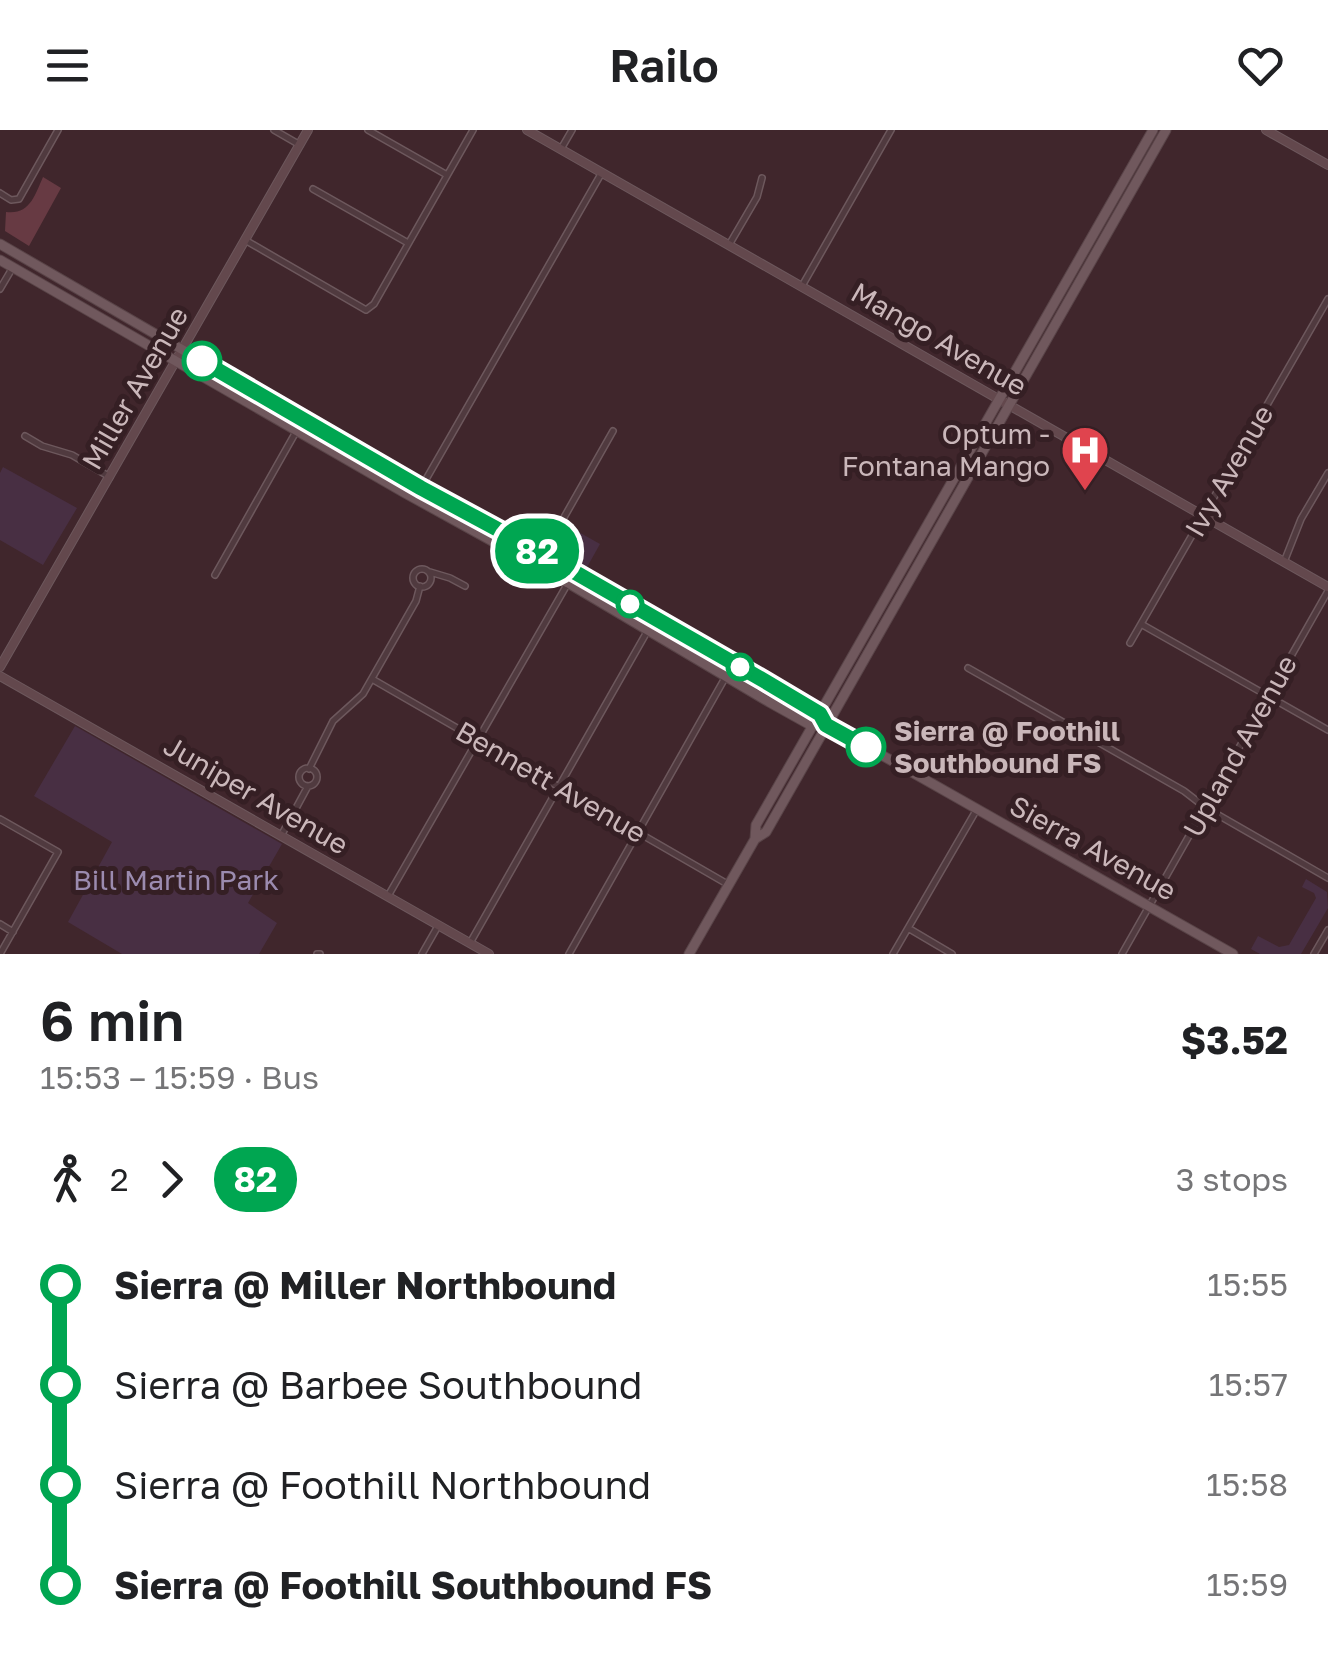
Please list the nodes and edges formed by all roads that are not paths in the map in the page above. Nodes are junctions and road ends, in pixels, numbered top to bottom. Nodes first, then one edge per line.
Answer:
1 (58, 130) edge
2 (274, 130) edge
3 (308, 130) edge
4 (368, 130) edge
5 (473, 130) edge
6 (527, 130) edge
7 (572, 130) edge
8 (891, 130) edge
9 (1153, 130) edge
10 (1166, 130) edge
11 (1266, 130) edge
12 (300, 144) junction
13 (561, 150) junction
14 (1328, 165) edge
15 (602, 172) junction
16 (447, 175) junction
17 (762, 178) dead end
18 (312, 189) dead end
19 (0, 194) edge
20 (245, 240) junction
21 (408, 243) junction
22 (0, 244) edge
23 (729, 245) junction
24 (1086, 259) junction
25 (0, 260) edge
26 (12, 267) junction
27 (802, 286) junction
28 (0, 289) edge
29 (1328, 298) edge
30 (182, 349) junction
31 (176, 360) junction
32 (1004, 402) junction
33 (298, 430) junction
34 (612, 431) dead end
35 (25, 436) dead end
36 (1328, 473) edge
37 (110, 477) junction
38 (421, 488) junction
39 (1203, 516) junction
40 (543, 554) junction
41 (1284, 562) junction
42 (537, 565) junction
43 (430, 572) junction
44 (215, 576) dead end
45 (568, 583) junction
46 (420, 586) junction
47 (464, 586) dead end
48 (1328, 589) edge
49 (1142, 624) junction
50 (648, 630) junction
51 (1130, 643) dead end
52 (0, 667) edge
53 (968, 668) dead end
54 (0, 676) edge
55 (372, 678) junction
56 (726, 678) junction
57 (1269, 697) junction
58 (820, 714) junction
59 (826, 725) junction
60 (812, 726) junction
61 (1328, 730) edge
62 (478, 740) junction
63 (309, 768) junction
64 (308, 786) junction
65 (559, 786) junction
66 (977, 808) junction
67 (1206, 808) junction
68 (0, 819) edge
69 (638, 832) junction
70 (281, 836) junction
71 (755, 839) junction
72 (1328, 878) edge
73 (729, 884) junction
74 (388, 896) junction
75 (1150, 906) junction
76 (0, 924) edge
77 (439, 925) junction
78 (908, 928) junction
79 (1328, 930) edge
80 (13, 932) junction
81 (470, 943) junction
82 (0, 954) edge
83 (422, 954) edge
84 (490, 954) edge
85 (569, 954) edge
86 (690, 954) edge
87 (894, 954) edge
88 (952, 954) edge
89 (1122, 954) edge
90 (1232, 954) edge
91 (1314, 954) edge

1 - 19 street
2 - 12 street
3 - 12 street, Miller Avenue
4 - 16 street
5 - 16 street
6 - 13 street, Mango Avenue
7 - 13 street
8 - 27 street
9 - 24 main road
10 - 24 main road
11 - 14 street
12 - 20 street, Miller Avenue
13 - 15 street, Mango Avenue
15 - 23 street, Mango Avenue
15 - 38 street
16 - 21 street
17 - 23 street
18 - 21 street
20 - 21 street
20 - 30 street, Miller Avenue
22 - 30 main road
23 - 27 street, Mango Avenue
24 - 32 main road
24 - 32 main road
25 - 26 main road
26 - 28 street
26 - 31 main road
27 - 32 street, Mango Avenue
29 - 39 street, Ivy Avenue
30 - 31 street, Miller Avenue
30 - 38 main road
31 - 33 main road
31 - 37 street, Miller Avenue
32 - 39 street, Mango Avenue
32 - 58 main road
32 - 59 main road
33 - 42 main road
33 - 44 street
34 - 40 street
35 - 37 street
36 - 41 street
37 - 52 street, Miller Avenue
38 - 40 main road
39 - 41 street, Mango Avenue
39 - 49 street, Ivy Avenue
40 - 42 street
40 - 58 main road
41 - 48 street, Mango Avenue
42 - 45 main road
43 - 46 street
43 - 46 street
43 - 47 street
45 - 50 main road
45 - 62 street
46 - 55 street
48 - 57 street, Upland Avenue
49 - 51 street, Ivy Avenue
49 - 57 street
50 - 56 main road
50 - 65 street
53 - 67 street
54 - 70 street, Juniper Avenue
55 - 62 street, Bennett Avenue
55 - 63 street
56 - 60 main road
56 - 69 street
57 - 61 street
57 - 67 street, Upland Avenue
58 - 59 main road
58 - 60 main road
59 - 60 main road
59 - 66 main road, Sierra Avenue
59 - 71 main road
60 - 71 main road
62 - 65 street, Bennett Avenue
62 - 74 street
63 - 64 street
63 - 64 street
64 - 70 street
65 - 69 street, Bennett Avenue
65 - 81 street
66 - 75 main road, Sierra Avenue
66 - 78 street
67 - 72 street
67 - 75 street, Upland Avenue
68 - 80 street
69 - 73 street, Bennett Avenue
69 - 85 street
70 - 74 street, Juniper Avenue
71 - 73 main road
73 - 86 main road
74 - 77 street, Juniper Avenue
75 - 89 street, Upland Avenue
75 - 90 main road, Sierra Avenue
76 - 80 street
77 - 81 street, Juniper Avenue
77 - 83 street
78 - 87 street
78 - 88 street
79 - 91 street
80 - 82 street
81 - 84 street, Juniper Avenue

